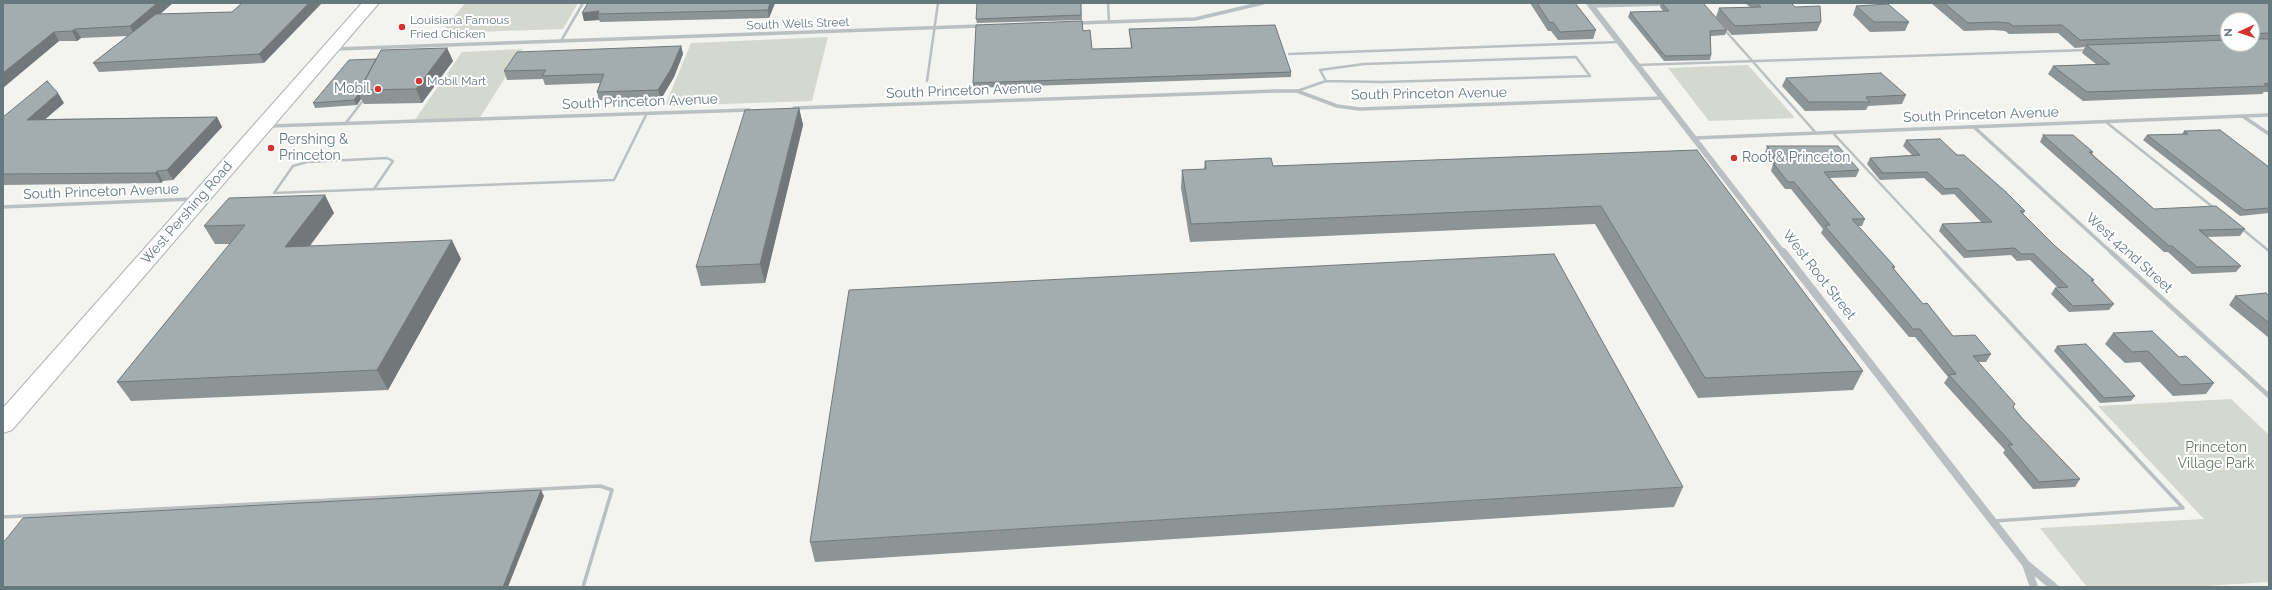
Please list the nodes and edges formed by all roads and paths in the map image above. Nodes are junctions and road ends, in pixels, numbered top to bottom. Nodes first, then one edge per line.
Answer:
1 (371, 3) edge
2 (583, 3) edge
3 (938, 3) edge
4 (1108, 3) edge
5 (1263, 3) edge
6 (1668, 4) edge
7 (1590, 5) edge
8 (1109, 22) junction
9 (1069, 23) edge
10 (1718, 23) edge
11 (982, 26) edge
12 (934, 28) junction
13 (560, 41) junction
14 (1619, 42) junction
15 (396, 46) junction
16 (331, 49) junction
17 (2094, 50) edge
18 (392, 52) edge
19 (1289, 54) dead end
20 (1752, 62) junction
21 (1637, 66) junction
22 (927, 81) dead end
23 (1326, 81) junction
24 (1297, 91) junction
25 (369, 93) edge
26 (1662, 98) junction
27 (792, 108) edge
28 (754, 110) edge
29 (647, 113) junction
30 (2269, 115) edge
31 (2244, 116) junction
32 (2106, 122) junction
33 (345, 124) junction
34 (263, 126) junction
35 (1974, 127) junction
36 (1832, 132) junction
37 (1816, 133) junction
38 (2269, 134) edge
39 (1693, 138) junction
40 (374, 189) junction
41 (199, 199) junction
42 (3, 207) edge
43 (2220, 212) edge
44 (2238, 227) edge
45 (2269, 251) edge
46 (2269, 396) edge
47 (3, 424) edge
48 (3, 517) edge
49 (1994, 521) junction
50 (2026, 564) junction
51 (583, 587) edge
52 (2034, 587) edge
53 (2054, 587) edge

1 - 16 main road, West Pershing Road
2 - 13 lane
3 - 12 lane
4 - 8 lane
5 - 8 street
6 - 7 street
7 - 14 street, West Root Street
8 - 9 street
10 - 20 lane
11 - 12 street, South Wells Street
12 - 13 street, South Wells Street
12 - 22 lane
13 - 15 street, South Wells Street
14 - 19 lane
14 - 21 street, West Root Street
15 - 16 street, South Wells Street
15 - 18 lane
16 - 34 main road, West Pershing Road
17 - 20 lane
20 - 21 lane
20 - 37 lane
21 - 26 street, West Root Street
23 - 23 lane
23 - 24 lane
24 - 26 street, South Princeton Avenue
24 - 27 street, South Princeton Avenue
25 - 33 lane
26 - 39 street, West Root Street
28 - 29 street, South Princeton Avenue
29 - 33 street, South Princeton Avenue
29 - 40 lane
30 - 31 street, South Princeton Avenue
31 - 32 street, South Princeton Avenue
31 - 38 street
32 - 35 street, South Princeton Avenue
32 - 43 lane
33 - 34 street, South Princeton Avenue
34 - 41 main road, West Pershing Road
35 - 36 street, South Princeton Avenue
35 - 46 street, West 42nd Street
36 - 37 street, South Princeton Avenue
36 - 49 lane
37 - 39 street, South Princeton Avenue
39 - 49 street, West Root Street
40 - 40 lane
41 - 42 street, South Princeton Avenue
41 - 47 main road, West Pershing Road
44 - 45 lane
48 - 51 lane
49 - 50 street, West Root Street
50 - 52 street, West Root Street
50 - 53 street, West Root Street

